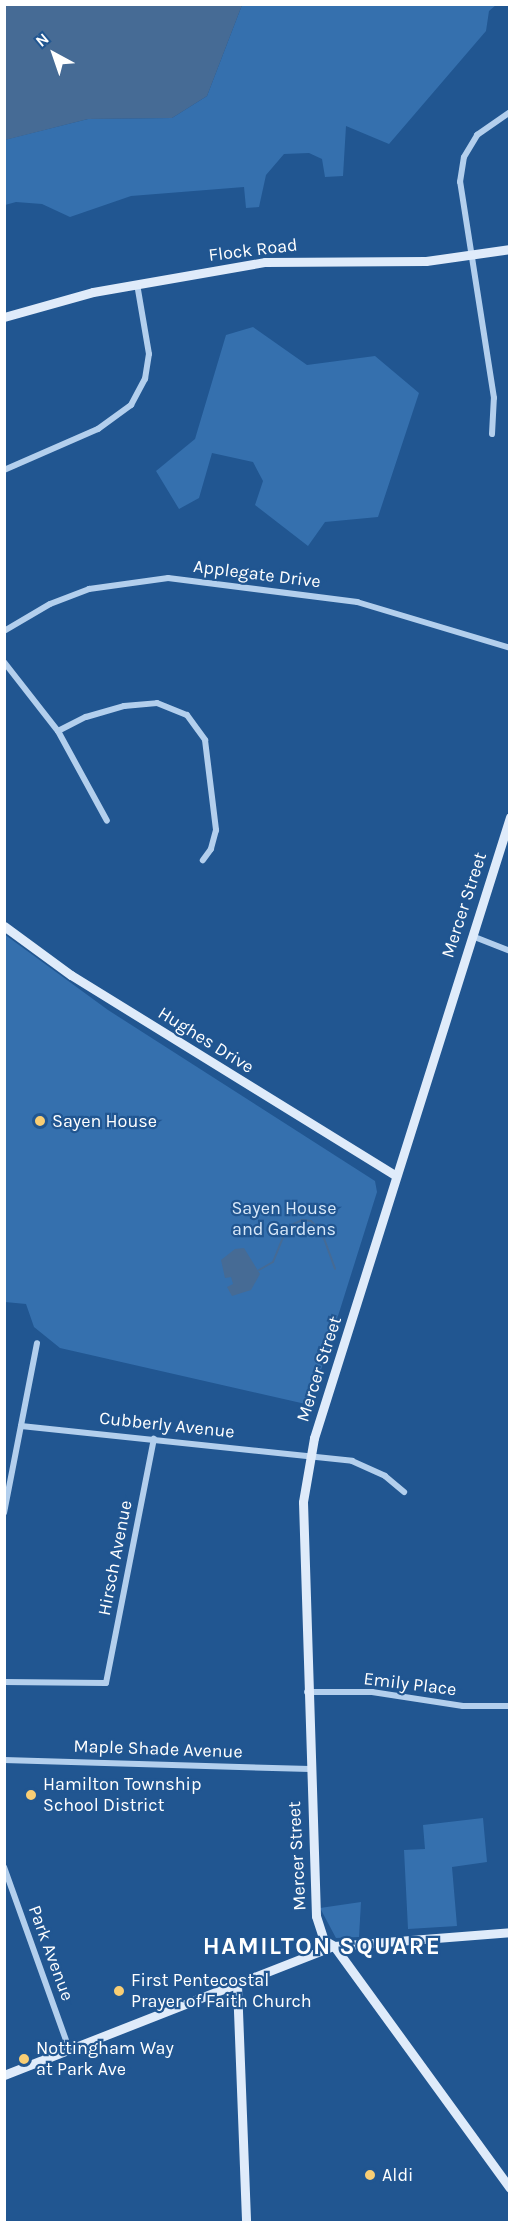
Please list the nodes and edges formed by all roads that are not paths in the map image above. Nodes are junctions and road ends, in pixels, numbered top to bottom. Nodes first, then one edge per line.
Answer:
1 (510, 112) edge
2 (510, 249) edge
3 (472, 257) junction
4 (137, 284) junction
5 (4, 317) edge
6 (492, 434) dead end
7 (4, 470) edge
8 (4, 631) edge
9 (510, 648) edge
10 (4, 662) edge
11 (58, 731) junction
12 (510, 817) edge
13 (107, 821) dead end
14 (203, 860) dead end
15 (4, 926) edge
16 (472, 936) junction
17 (510, 951) edge
18 (396, 1176) junction
19 (37, 1343) dead end
20 (21, 1426) junction
21 (154, 1439) junction
22 (309, 1454) junction
23 (404, 1492) dead end
24 (4, 1513) edge
25 (4, 1682) edge
26 (307, 1692) junction
27 (510, 1706) edge
28 (4, 1760) edge
29 (310, 1769) junction
30 (4, 1867) edge
31 (510, 1932) edge
32 (334, 1946) junction
33 (237, 1985) junction
34 (69, 2049) junction
35 (4, 2074) edge
36 (508, 2182) edge
37 (246, 2223) edge

1 - 3 street
2 - 3 street, Flock Road
3 - 4 street, Flock Road
3 - 6 street
4 - 5 street, Flock Road
4 - 7 street
8 - 9 street, Applegate Drive
10 - 11 street
11 - 13 street
11 - 14 street
12 - 16 street, Mercer Street
15 - 18 street, Hughes Drive
16 - 17 street
16 - 18 street, Mercer Street
18 - 22 street, Mercer Street
19 - 20 street
20 - 21 street, Cubberly Avenue
20 - 24 street
21 - 22 street, Cubberly Avenue
21 - 25 street, Hirsch Avenue
22 - 23 street, Cubberly Avenue
22 - 26 street, Mercer Street
26 - 27 street, Emily Place
26 - 29 street, Mercer Street
28 - 29 street, Maple Shade Avenue
29 - 32 street, Mercer Street
30 - 34 street, Park Avenue
31 - 32 street
32 - 33 street
32 - 36 street, Mercer Street
33 - 34 street
33 - 37 street
34 - 35 street

